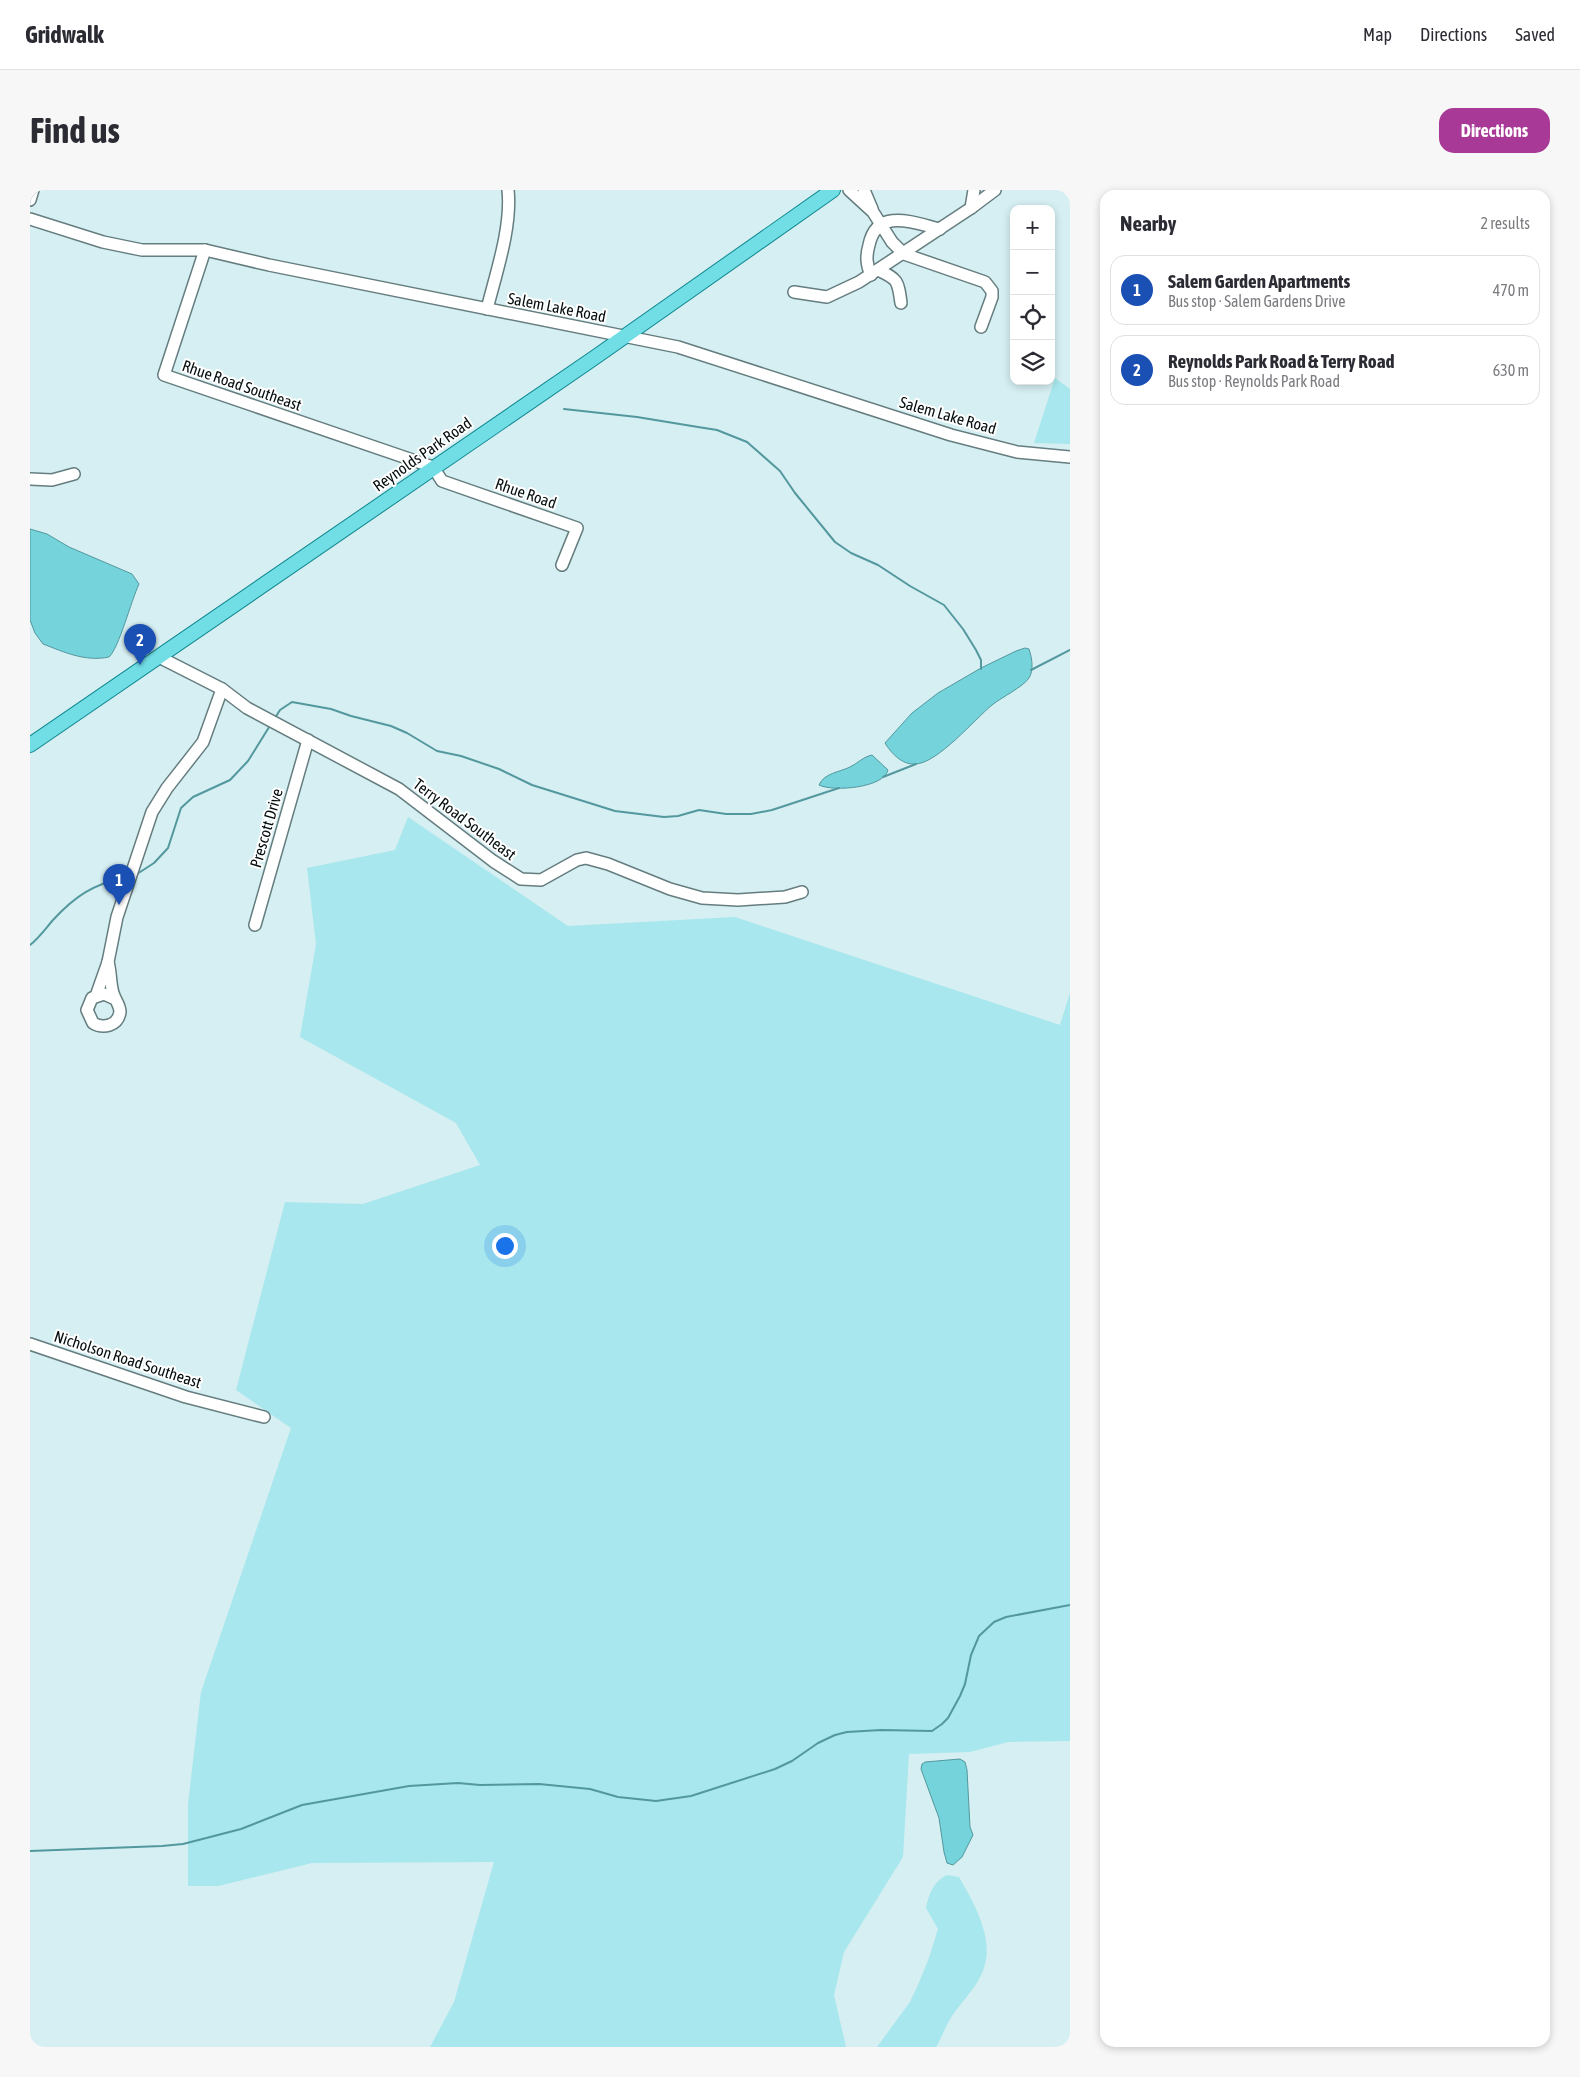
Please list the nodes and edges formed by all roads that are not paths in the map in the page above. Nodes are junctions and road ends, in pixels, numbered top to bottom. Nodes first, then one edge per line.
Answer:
1 (33, 190) edge
2 (508, 190) edge
3 (833, 190) edge
4 (849, 190) edge
5 (864, 190) edge
6 (974, 190) edge
7 (995, 190) edge
8 (30, 200) edge
9 (971, 208) junction
10 (874, 212) junction
11 (30, 219) edge
12 (882, 223) junction
13 (940, 229) junction
14 (205, 250) junction
15 (904, 254) junction
16 (874, 272) junction
17 (794, 292) dead end
18 (901, 302) dead end
19 (487, 309) junction
20 (981, 327) dead end
21 (624, 337) junction
22 (1070, 457) edge
23 (434, 467) junction
24 (74, 474) dead end
25 (30, 479) edge
26 (562, 565) dead end
27 (159, 657) junction
28 (222, 689) junction
29 (308, 740) junction
30 (32, 742) edge
31 (802, 892) dead end
32 (255, 925) dead end
33 (108, 962) junction
34 (96, 996) junction
35 (115, 999) junction
36 (30, 1344) edge
37 (264, 1417) dead end

1 - 8 street
2 - 19 street
3 - 21 main road, Reynolds Park Road
4 - 10 street
5 - 10 street
6 - 9 street
7 - 9 street
9 - 13 street
10 - 12 street
11 - 14 street, Salem Lake Road
12 - 13 street
12 - 15 street
12 - 16 street
13 - 15 street
14 - 19 street, Salem Lake Road
14 - 23 street, Rhue Road Southeast
15 - 16 street
15 - 20 street
16 - 17 street
16 - 18 street
19 - 21 street, Salem Lake Road
21 - 22 street, Salem Lake Road
21 - 23 main road, Reynolds Park Road
23 - 26 street, Rhue Road
23 - 27 main road, Reynolds Park Road
24 - 25 street
27 - 28 street, Terry Road Southeast
27 - 30 main road, Reynolds Park Road
28 - 29 street, Terry Road Southeast
28 - 33 street
29 - 31 street, Terry Road Southeast
29 - 32 street, Prescott Drive
33 - 34 street
33 - 35 street
34 - 35 street
34 - 35 street
36 - 37 street, Nicholson Road Southeast

